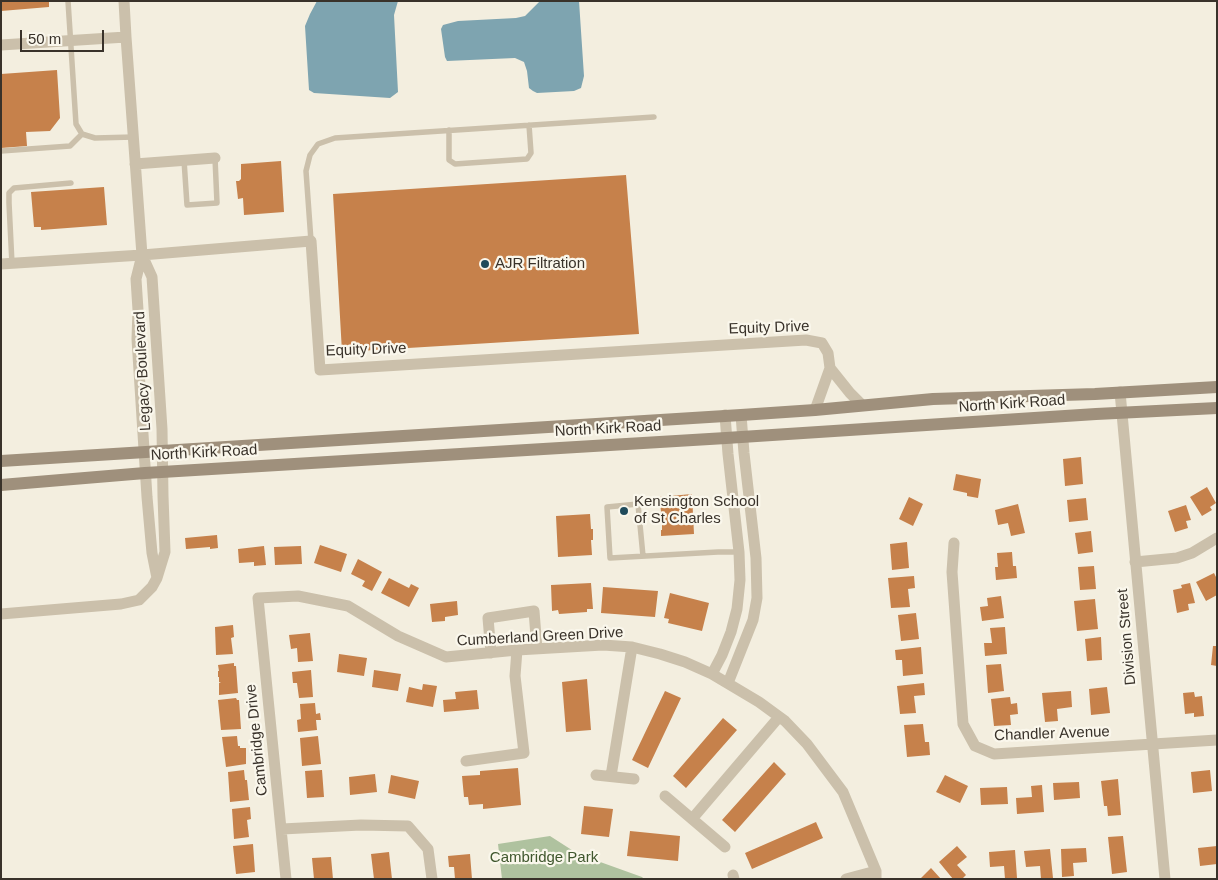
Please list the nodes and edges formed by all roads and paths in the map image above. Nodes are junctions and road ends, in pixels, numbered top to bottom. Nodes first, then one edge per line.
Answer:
1 (68, 1) edge
2 (124, 1) edge
3 (126, 36) junction
4 (71, 40) junction
5 (1, 45) edge
6 (654, 117) dead end
7 (529, 125) junction
8 (449, 130) junction
9 (82, 134) junction
10 (134, 137) junction
11 (1, 151) edge
12 (214, 158) joint
13 (184, 160) junction
14 (135, 164) junction
15 (72, 183) dead end
16 (311, 241) junction
17 (142, 255) junction
18 (6, 264) edge
19 (830, 368) junction
20 (1217, 387) edge
21 (1120, 392) junction
22 (862, 405) junction
23 (1217, 408) edge
24 (814, 410) junction
25 (1121, 413) junction
26 (725, 415) junction
27 (741, 415) junction
28 (742, 437) junction
29 (726, 438) junction
30 (162, 451) junction
31 (144, 452) junction
32 (1, 461) edge
33 (162, 472) junction
34 (145, 473) junction
35 (1, 485) edge
36 (1217, 538) edge
37 (954, 543) dead end
38 (739, 552) junction
39 (643, 556) junction
40 (1136, 562) junction
41 (157, 578) junction
42 (258, 598) joint
43 (1, 614) edge
44 (632, 647) junction
45 (536, 649) junction
46 (517, 650) junction
47 (491, 653) junction
48 (712, 674) junction
49 (728, 683) junction
50 (779, 717) junction
51 (1217, 740) edge
52 (1152, 744) junction
53 (466, 761) dead end
54 (596, 775) dead end
55 (611, 776) junction
56 (634, 779) dead end
57 (665, 796) dead end
58 (692, 818) junction
59 (282, 829) junction
60 (725, 847) dead end
61 (876, 875) edge
62 (286, 879) edge
63 (432, 879) edge
64 (846, 879) edge
65 (1166, 879) edge

1 - 4 lane
2 - 3 street, Legacy Boulevard
3 - 4 street
3 - 10 street, Legacy Boulevard
4 - 5 street
4 - 9 lane
6 - 7 lane
7 - 8 lane
7 - 8 lane
8 - 16 lane
9 - 10 lane
9 - 11 lane
10 - 14 street, Legacy Boulevard
12 - 13 street
12 - 13 lane
13 - 14 street
14 - 17 street, Legacy Boulevard
15 - 18 lane
16 - 17 street
16 - 19 street, Equity Drive
17 - 18 street
17 - 30 street, Legacy Boulevard
17 - 31 street, Legacy Boulevard
19 - 22 street, Equity Drive
19 - 24 street
20 - 21 main road, North Kirk Road
21 - 22 main road, North Kirk Road
21 - 25 street, Division Street
22 - 24 main road, North Kirk Road
23 - 25 main road, North Kirk Road
24 - 27 main road, North Kirk Road
25 - 28 main road, North Kirk Road
25 - 40 street, Division Street
26 - 27 main road, North Kirk Road
26 - 29 street
26 - 30 main road, North Kirk Road
27 - 28 street
28 - 29 main road, North Kirk Road
28 - 49 street
29 - 33 main road, North Kirk Road
29 - 38 street
30 - 31 main road, North Kirk Road
30 - 33 street, Legacy Boulevard
31 - 32 main road, North Kirk Road
31 - 34 street, Legacy Boulevard
33 - 34 main road, North Kirk Road
33 - 41 street, Legacy Boulevard
34 - 35 main road, North Kirk Road
34 - 41 street, Legacy Boulevard
36 - 40 street
37 - 52 street, Chandler Avenue
38 - 39 lane
38 - 48 street
39 - 39 lane
40 - 52 street, Division Street
41 - 43 street, Legacy Boulevard
42 - 47 street, Cumberland Green Drive
42 - 59 street, Cambridge Drive
44 - 45 street, Cumberland Green Drive
44 - 48 street, Cumberland Green Drive
44 - 55 street
45 - 46 street, Cumberland Green Drive
45 - 47 street
46 - 47 street, Cumberland Green Drive
46 - 53 street
48 - 49 street, Cumberland Green Drive
49 - 50 street, Cumberland Green Drive
50 - 58 street
50 - 61 street, Cumberland Green Drive
51 - 52 street, Chandler Avenue
52 - 65 street, Division Street
54 - 55 street
55 - 56 street
57 - 58 street
58 - 60 street
59 - 62 street, Cambridge Drive
59 - 63 street
61 - 64 street

